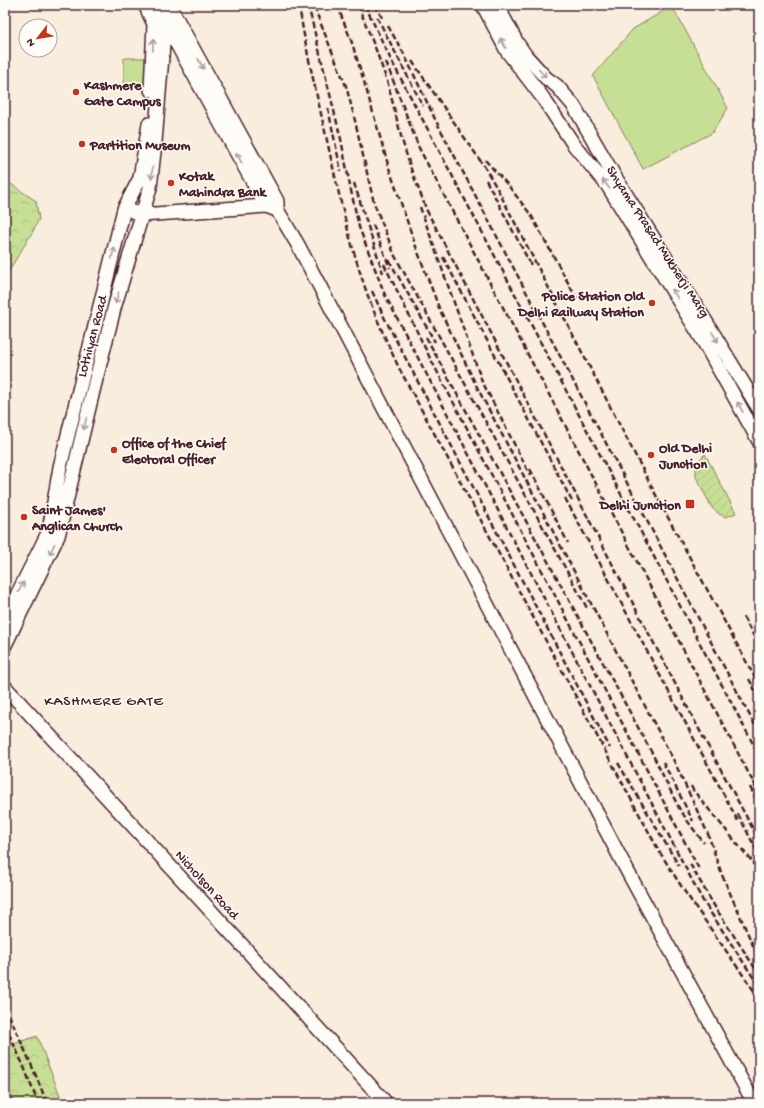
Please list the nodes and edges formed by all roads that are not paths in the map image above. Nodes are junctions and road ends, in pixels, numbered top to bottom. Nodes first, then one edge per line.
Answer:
1 (146, 5) edge
2 (162, 5) edge
3 (169, 5) edge
4 (483, 5) edge
5 (497, 5) edge
6 (164, 23) junction
7 (273, 206) junction
8 (124, 209) junction
9 (142, 215) junction
10 (759, 409) edge
11 (759, 441) edge
12 (5, 623) edge
13 (5, 645) edge
14 (5, 688) edge
15 (386, 1103) edge
16 (754, 1103) edge

1 - 6 main road
8 -> 1 main road, Lothiyan Road
2 - 6 main road
3 -> 7 main road
11 -> 4 main road, Shyama Prasad Mukherji Marg
5 -> 10 main road, Shyama Prasad Mukherji Marg
7 -> 6 main road
6 -> 9 main road, Lothiyan Road
7 - 9 main road
7 - 16 main road
8 - 9 main road
12 -> 8 main road, Lothiyan Road
9 -> 13 main road, Lothiyan Road
14 - 15 main road, Nicholson Road

